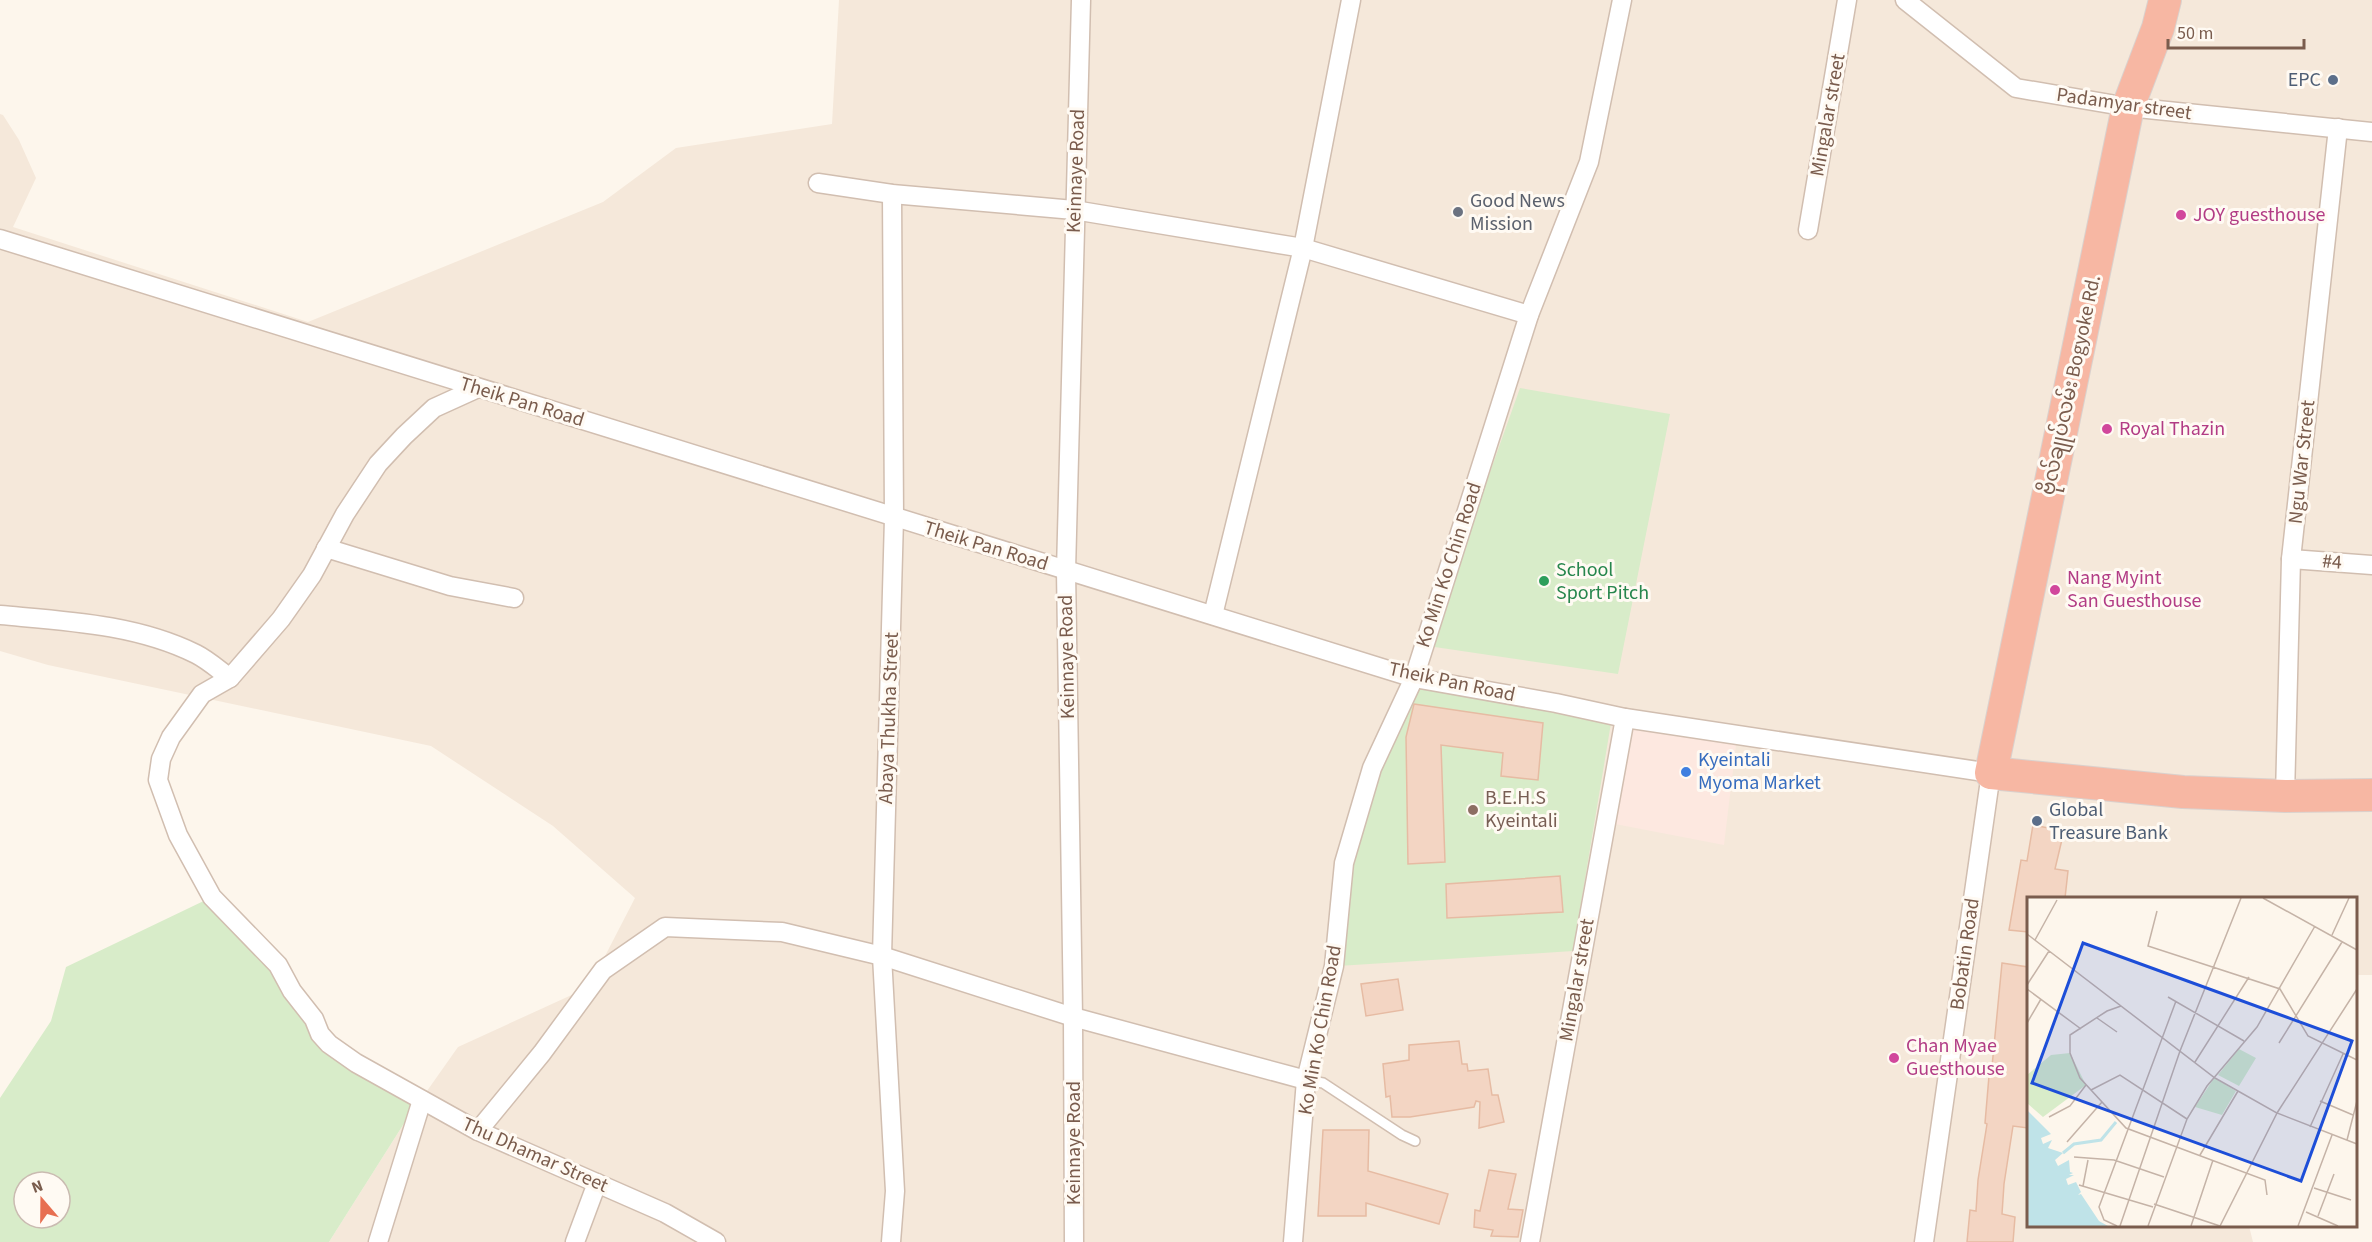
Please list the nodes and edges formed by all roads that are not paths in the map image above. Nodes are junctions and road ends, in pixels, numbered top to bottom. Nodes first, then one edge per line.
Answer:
1 (1081, 0) edge
2 (1351, 0) edge
3 (1622, 0) edge
4 (1847, 0) edge
5 (1905, 0) edge
6 (2165, 0) edge
7 (2128, 107) junction
8 (2338, 128) junction
9 (2372, 132) edge
10 (818, 183) dead end
11 (892, 194) junction
12 (1074, 210) junction
13 (1808, 230) dead end
14 (0, 238) edge
15 (1303, 248) junction
16 (1529, 315) junction
17 (478, 388) junction
18 (894, 518) junction
19 (326, 548) junction
20 (2291, 559) junction
21 (2372, 565) edge
22 (1066, 571) junction
23 (514, 598) dead end
24 (0, 615) edge
25 (1212, 615) junction
26 (230, 678) junction
27 (1414, 678) junction
28 (1625, 718) junction
29 (1991, 773) junction
30 (2372, 795) edge
31 (2285, 796) junction
32 (882, 956) junction
33 (1073, 1017) junction
34 (1306, 1080) junction
35 (422, 1100) junction
36 (478, 1131) junction
37 (1415, 1141) dead end
38 (597, 1183) junction
39 (378, 1242) edge
40 (575, 1242) edge
41 (717, 1242) edge
42 (891, 1242) edge
43 (1074, 1242) edge
44 (1293, 1242) edge
45 (1530, 1242) edge
46 (1924, 1242) edge

1 - 12 street, Keinnaye Road
2 - 15 street
3 - 16 street, Ko Min Ko Chin Road
4 - 13 street, Mingalar street
5 - 7 street, Padamyar street
6 - 7 highway, ဗိုလ်ချုပ်လမ်း Bogyoke Rd.
7 - 8 street, Padamyar street
7 - 29 highway, ဗိုလ်ချုပ်လမ်း Bogyoke Rd.
8 - 9 street, Padamyar street
8 - 20 street, Ngu War Street
10 - 11 street
11 - 12 street
11 - 18 street, Abaya Thukha Street
12 - 15 street
12 - 22 street, Keinnaye Road
14 - 17 street, Theik Pan Road
15 - 16 street
15 - 25 street
16 - 27 street, Ko Min Ko Chin Road
17 - 18 street, Theik Pan Road
17 - 19 street, Thu Dhamar Street
18 - 22 street, Theik Pan Road
18 - 32 street, Abaya Thukha Street
19 - 23 street
19 - 26 street, Thu Dhamar Street
20 - 21 street, #4
20 - 31 street, Ngu War Street
22 - 25 street, Theik Pan Road
22 - 33 street, Keinnaye Road
24 - 26 street
25 - 27 street, Theik Pan Road
26 - 35 street, Thu Dhamar Street
27 - 28 street, Theik Pan Road
27 - 34 street, Ko Min Ko Chin Road
28 - 29 street, Theik Pan Road
28 - 45 street, Mingalar street
29 - 31 highway
29 - 46 street, Bobatin Road
30 - 31 highway
32 - 33 street
32 - 36 street
32 - 42 street, Abaya Thukha Street
33 - 34 street
33 - 43 street, Keinnaye Road
34 - 37 lane
34 - 44 street, Ko Min Ko Chin Road
35 - 36 street, Thu Dhamar Street
35 - 39 street
36 - 38 street, Thu Dhamar Street
38 - 40 street
38 - 41 street, Thu Dhamar Street

